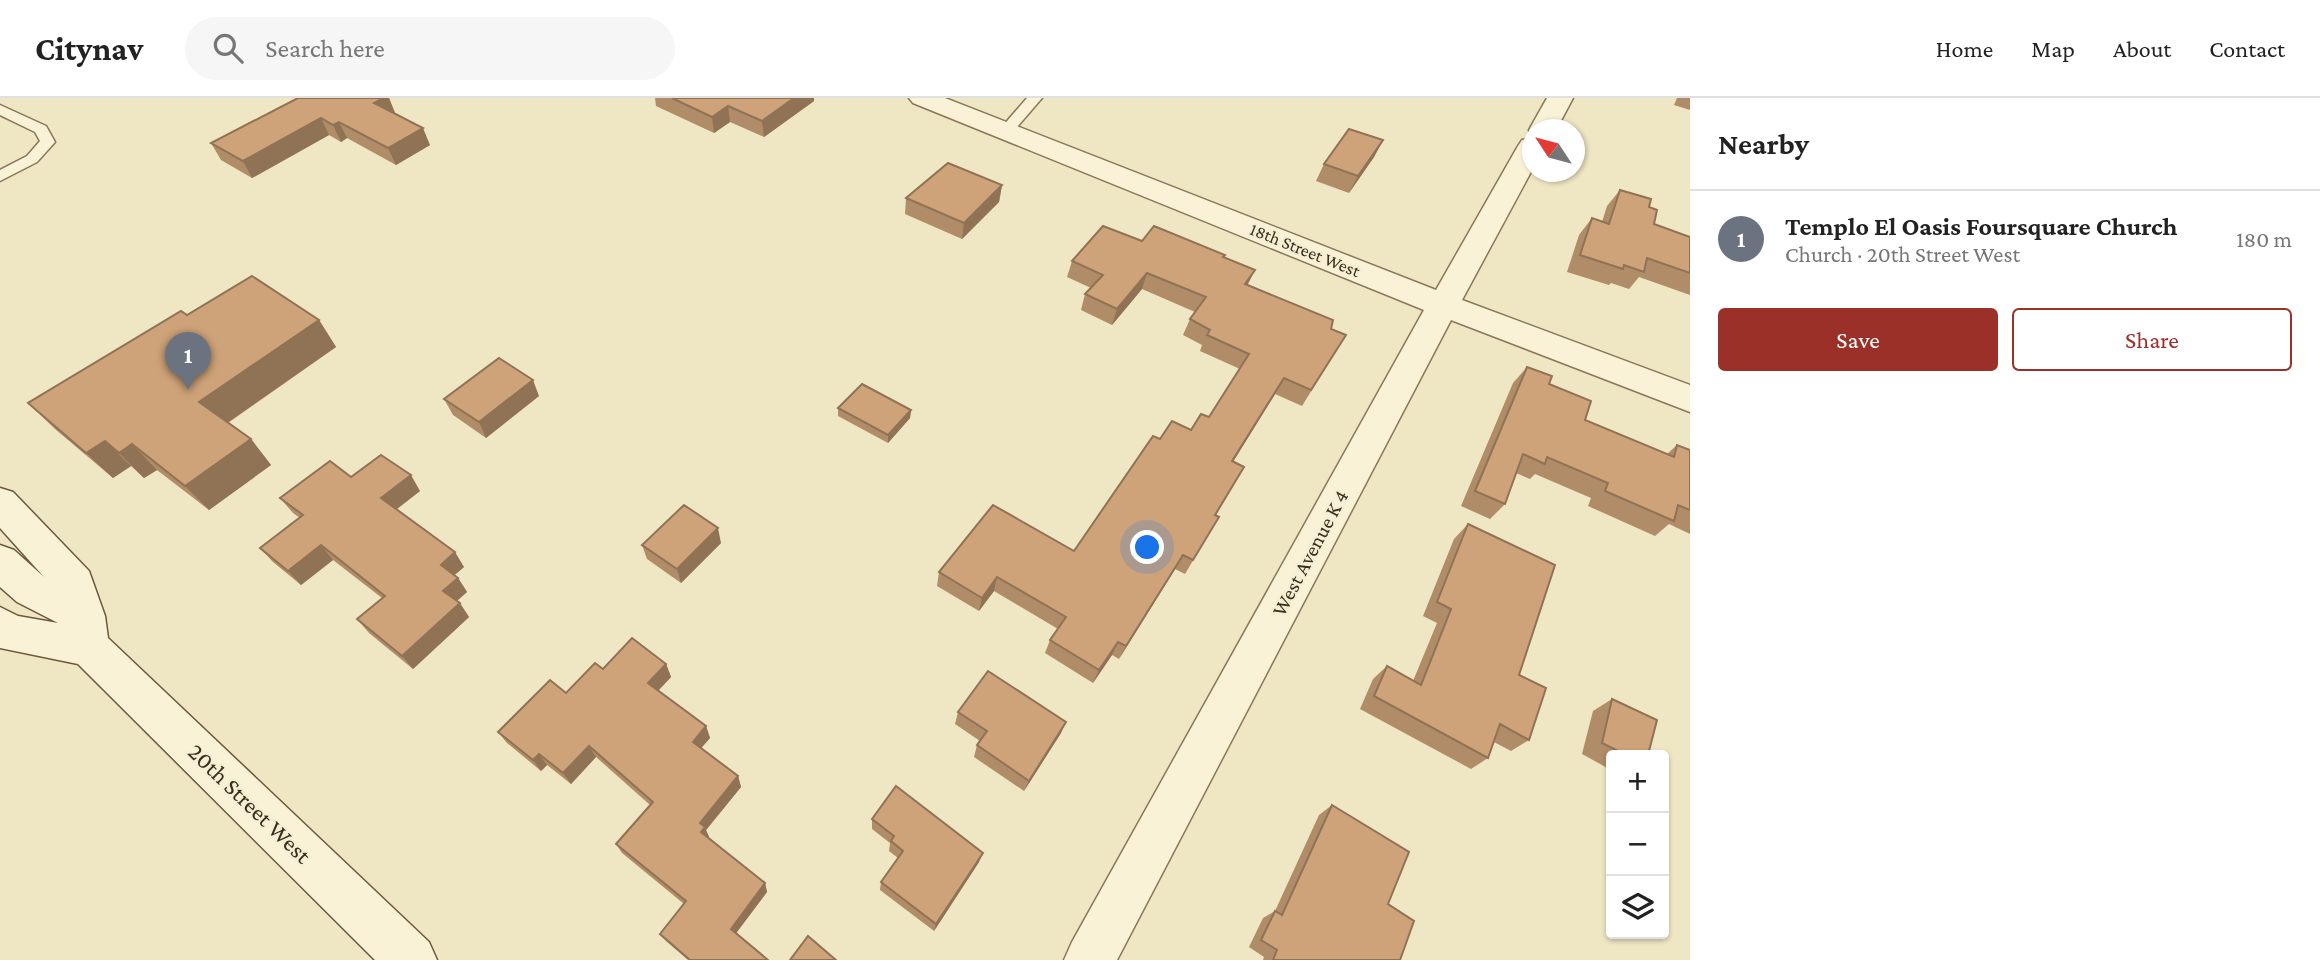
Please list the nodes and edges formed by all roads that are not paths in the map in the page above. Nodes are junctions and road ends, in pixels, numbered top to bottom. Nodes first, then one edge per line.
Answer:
1 (922, 98) edge
2 (1035, 98) edge
3 (1560, 98) edge
4 (0, 109) edge
5 (1548, 119) edge
6 (1006, 131) junction
7 (1522, 164) edge
8 (0, 176) edge
9 (1443, 305) junction
10 (1690, 399) edge
11 (0, 503) edge
12 (0, 562) edge
13 (0, 625) edge
14 (87, 631) junction
15 (411, 960) edge
16 (1090, 960) edge

1 - 6 street, 18th Street West
2 - 6 lane
3 - 5 street
4 - 8 lane
6 - 9 street, 18th Street West
7 - 9 street, West Avenue K 4
9 - 10 street, 18th Street West
9 - 16 street, West Avenue K 4
11 - 14 street, 20th Street West
12 - 14 street
13 - 14 street
14 - 15 street, 20th Street West

